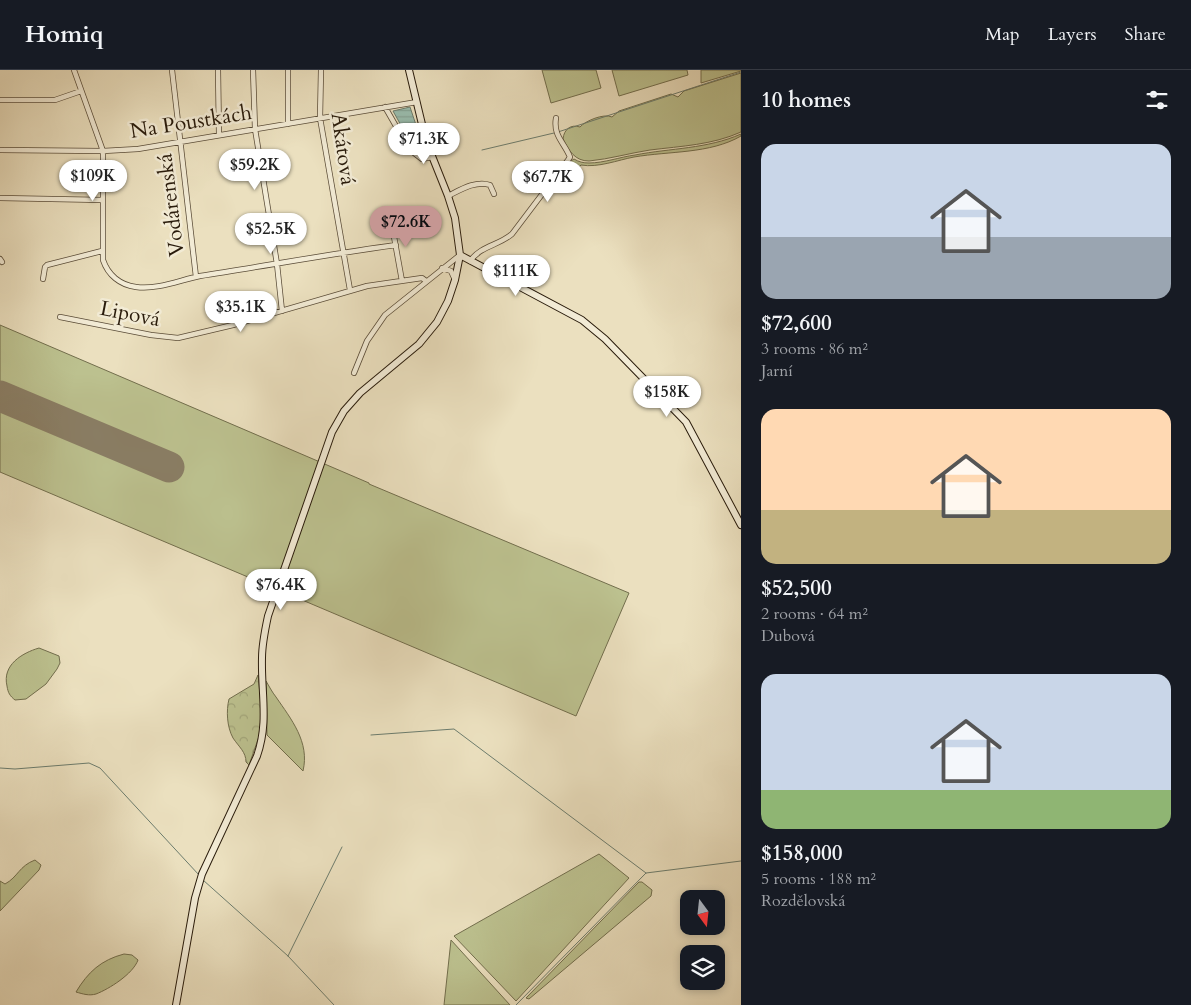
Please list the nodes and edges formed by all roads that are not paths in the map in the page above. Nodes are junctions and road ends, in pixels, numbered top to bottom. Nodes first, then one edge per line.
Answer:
1 (74, 70) edge
2 (172, 70) edge
3 (218, 70) edge
4 (253, 70) edge
5 (288, 70) edge
6 (321, 70) edge
7 (409, 70) edge
8 (81, 91) junction
9 (0, 100) edge
10 (416, 102) junction
11 (385, 107) junction
12 (320, 118) junction
13 (556, 118) dead end
14 (288, 124) junction
15 (255, 129) junction
16 (219, 135) junction
17 (180, 141) junction
18 (0, 150) edge
19 (103, 151) junction
20 (432, 157) junction
21 (494, 194) dead end
22 (448, 196) junction
23 (0, 198) edge
24 (103, 200) junction
25 (391, 220) dead end
26 (396, 245) junction
27 (102, 251) junction
28 (343, 253) junction
29 (460, 255) junction
30 (470, 261) junction
31 (277, 264) junction
32 (442, 268) junction
33 (196, 277) junction
34 (43, 279) dead end
35 (402, 280) junction
36 (455, 280) junction
37 (426, 281) junction
38 (350, 290) junction
39 (282, 311) junction
40 (60, 317) dead end
41 (354, 373) dead end
42 (741, 525) edge
43 (176, 1005) edge

1 - 8 street
2 - 17 street, Vodárenská
3 - 16 street
4 - 15 street
5 - 14 street
6 - 12 street, Akátová
7 - 10 street
8 - 9 street
8 - 19 street
10 - 11 street, Na Poustkách
10 - 20 street
11 - 12 street, Na Poustkách
11 - 20 street
12 - 14 street, Na Poustkách
12 - 28 street, Akátová
13 - 30 street
14 - 15 street, Na Poustkách
15 - 16 street, Na Poustkách
15 - 31 street
16 - 17 street, Na Poustkách
17 - 19 street, Na Poustkách
17 - 33 street, Vodárenská
18 - 19 street, Na Poustkách
19 - 24 street
20 - 22 street
21 - 22 street
22 - 29 street
23 - 24 street
24 - 27 street
25 - 26 street
26 - 28 street
26 - 35 street
27 - 33 street
27 - 34 street
28 - 31 street
28 - 38 street, Akátová
29 - 30 street
29 - 32 street
29 - 36 street
30 - 42 street
31 - 33 street
31 - 39 street
32 - 36 street
32 - 37 street
35 - 37 street, Lipová
35 - 38 street, Lipová
36 - 43 street
37 - 41 street
38 - 39 street, Lipová
39 - 40 street, Lipová

